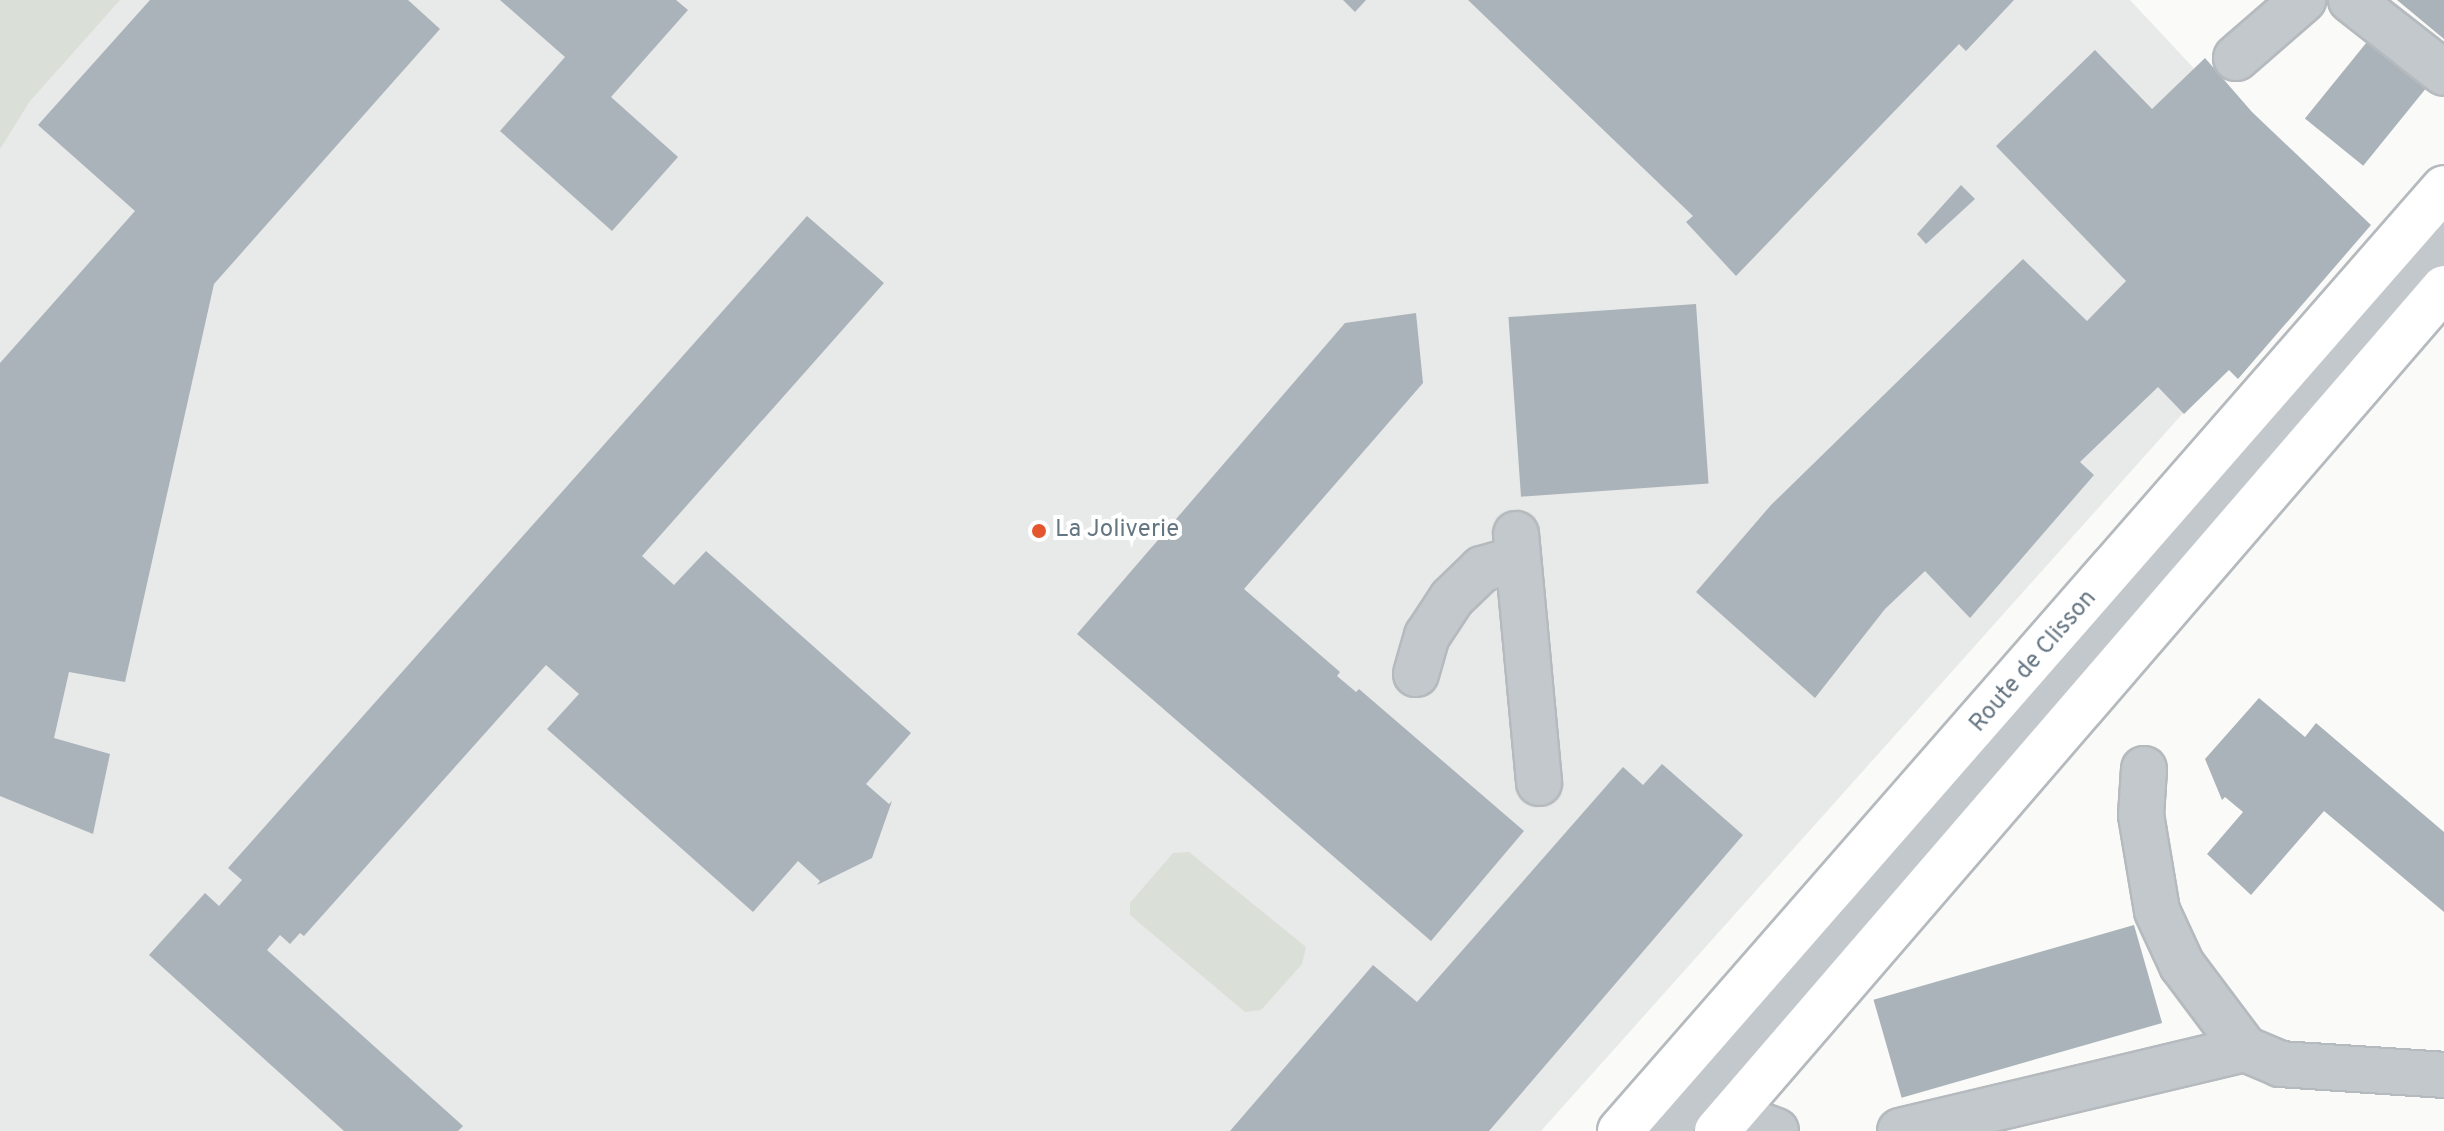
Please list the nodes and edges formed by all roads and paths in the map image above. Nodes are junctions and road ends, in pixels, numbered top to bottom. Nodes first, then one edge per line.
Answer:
1 (2303, 0) edge
2 (2351, 0) edge
3 (2236, 58) dead end
4 (2444, 73) edge
5 (2444, 188) edge
6 (2444, 235) edge
7 (2444, 288) edge
8 (1416, 674) dead end
9 (2144, 769) dead end
10 (1539, 783) dead end
11 (2245, 1049) junction
12 (2444, 1075) edge
13 (1723, 1122) edge
14 (1620, 1131) edge
15 (1664, 1131) edge
16 (1776, 1131) edge
17 (1900, 1131) edge

1 - 3 lane
2 - 4 lane
5 - 14 main road, Route de Clisson
6 - 15 lane, Route de Clisson
7 - 13 main road
8 - 10 lane
9 - 11 lane
11 - 12 lane
11 - 17 lane
13 - 16 lane

